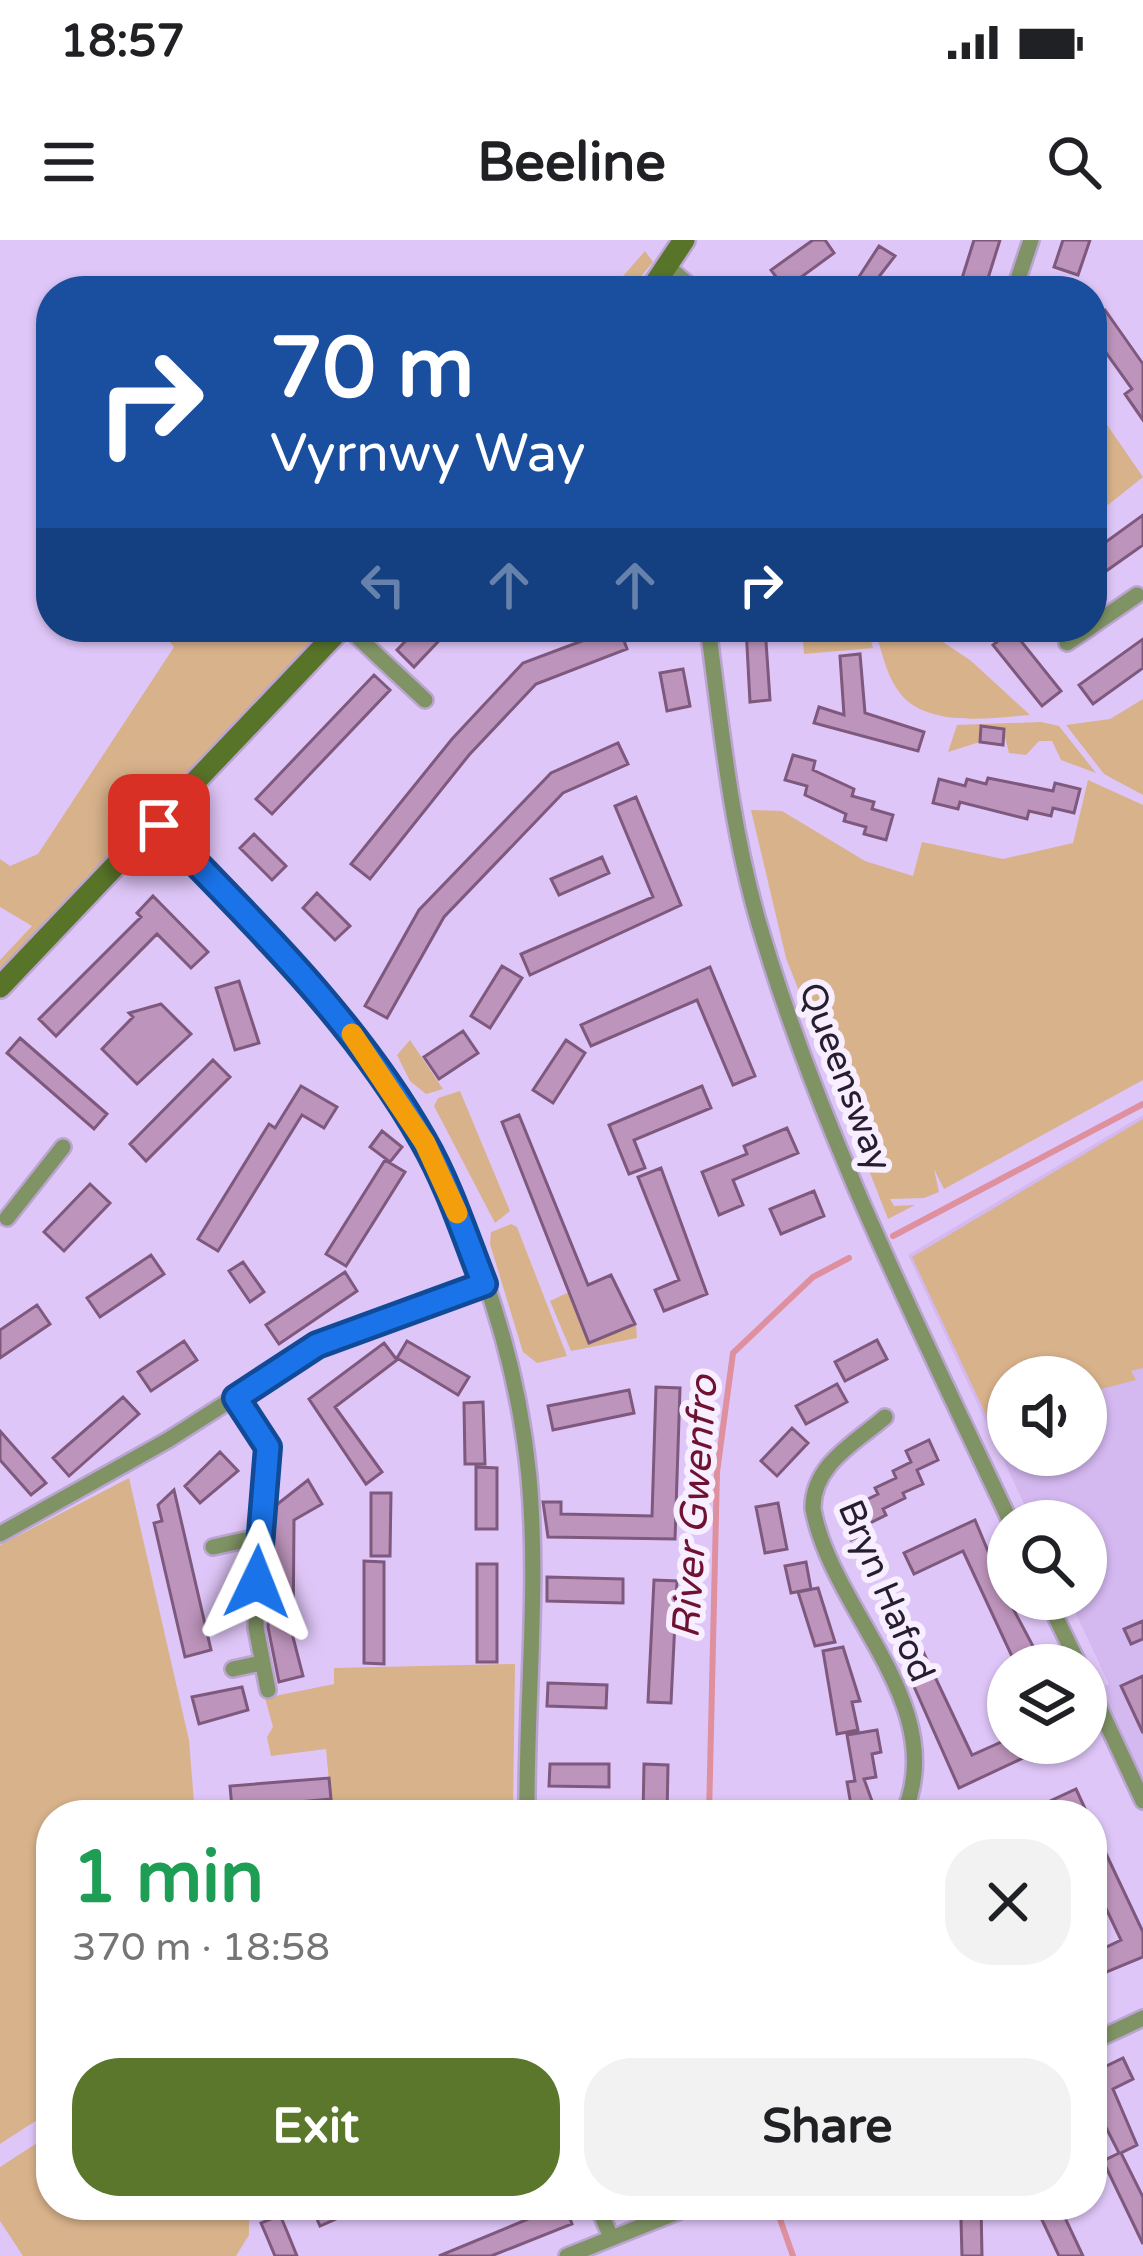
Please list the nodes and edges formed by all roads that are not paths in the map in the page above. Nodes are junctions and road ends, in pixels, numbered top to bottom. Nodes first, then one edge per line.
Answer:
1 (684, 240) edge
2 (1031, 240) edge
3 (668, 267) junction
4 (661, 276) edge
5 (678, 276) edge
6 (1019, 276) edge
7 (1137, 595) dead end
8 (1107, 613) edge
9 (330, 642) edge
10 (361, 642) edge
11 (710, 642) edge
12 (1069, 642) edge
13 (1067, 644) dead end
14 (425, 700) dead end
15 (159, 825) junction
16 (0, 987) edge
17 (63, 1147) dead end
18 (7, 1218) dead end
19 (484, 1284) junction
20 (236, 1398) junction
21 (885, 1418) dead end
22 (1000, 1500) edge
23 (0, 1534) edge
24 (258, 1537) junction
25 (213, 1547) dead end
26 (261, 1663) junction
27 (232, 1669) dead end
28 (268, 1690) dead end
29 (1107, 1724) edge
30 (527, 1800) edge
31 (909, 1800) edge
32 (1143, 1801) edge
33 (1143, 2018) edge
34 (1107, 2035) edge
35 (604, 2220) edge
36 (656, 2220) edge
37 (611, 2237) junction
38 (567, 2256) edge

1 - 3 street
2 - 6 street
3 - 4 street
3 - 5 street
7 - 8 street
9 - 15 street
10 - 14 street
11 - 22 street, Queensway
12 - 13 street
15 - 16 street
15 - 19 street
17 - 18 street
19 - 20 street
19 - 30 street
20 - 23 street
20 - 24 street
21 - 31 street, Bryn Hafod
24 - 25 street
24 - 26 street
26 - 27 street
26 - 28 street
29 - 32 street
33 - 34 street
35 - 37 street
36 - 37 street
37 - 38 street

